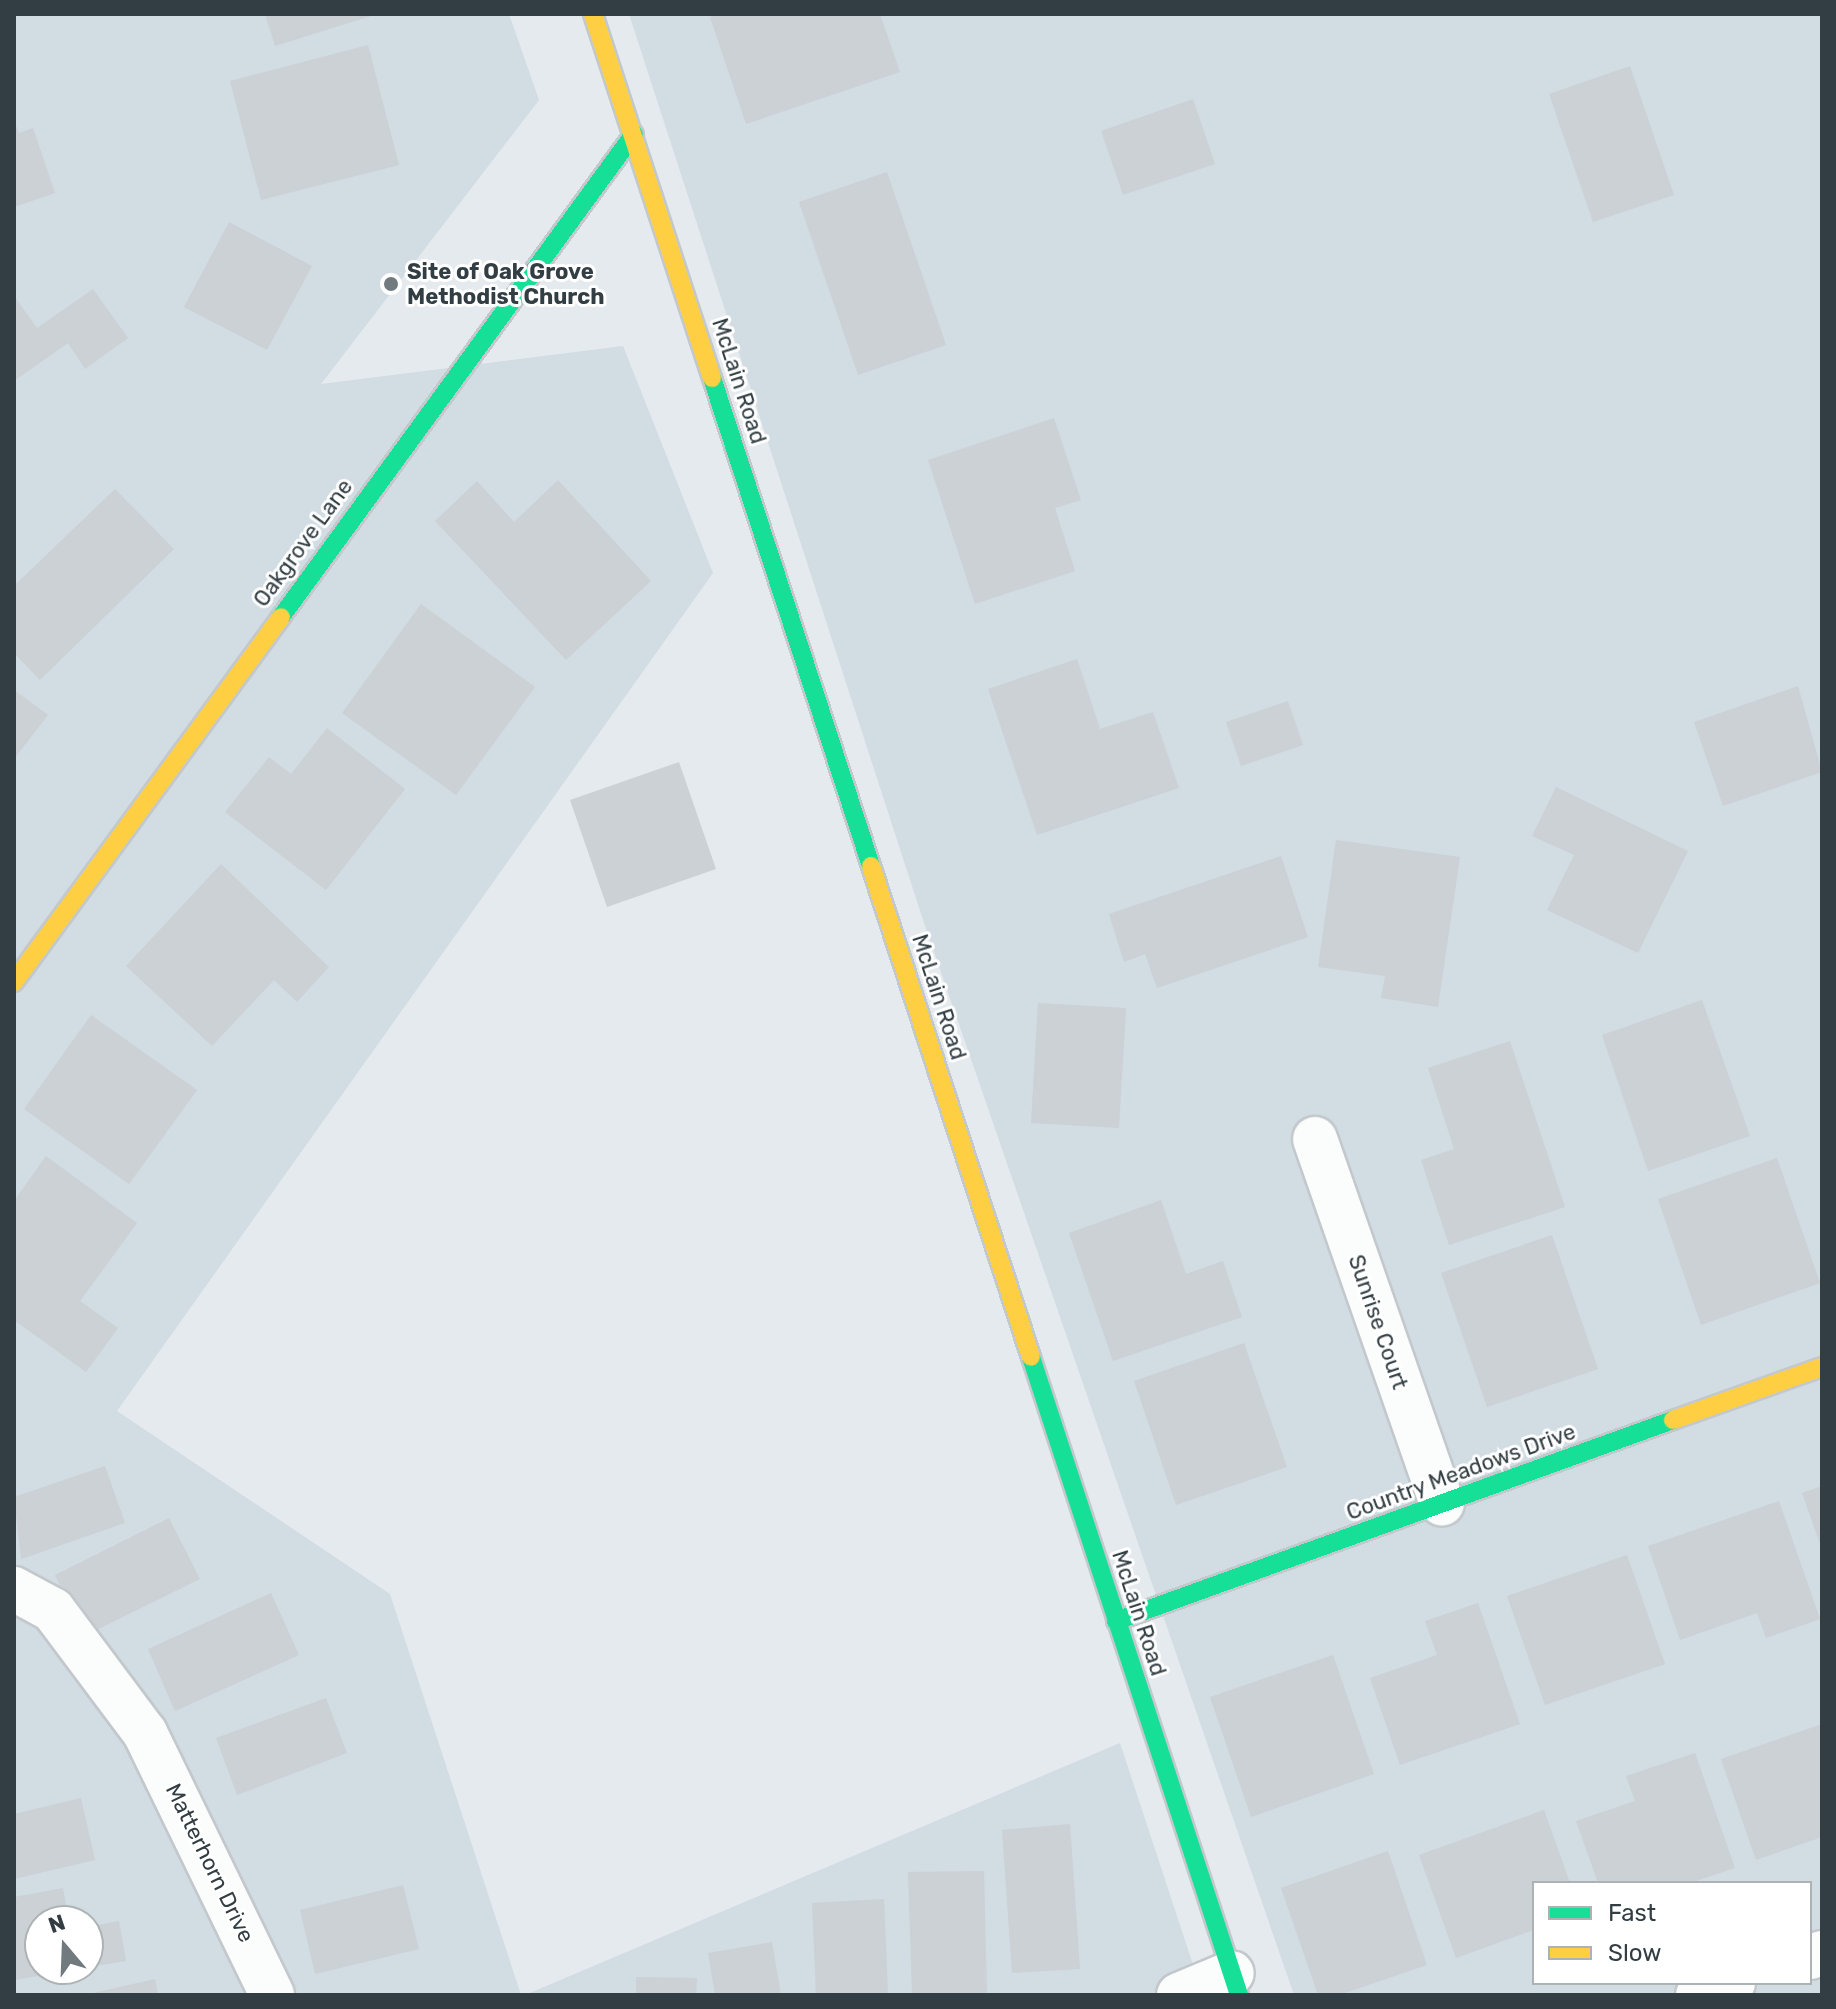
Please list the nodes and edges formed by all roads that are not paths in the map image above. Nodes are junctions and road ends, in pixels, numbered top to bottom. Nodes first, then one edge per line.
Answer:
1 (593, 14) edge
2 (634, 134) junction
3 (14, 982) edge
4 (1315, 1139) dead end
5 (1822, 1367) edge
6 (1442, 1504) junction
7 (14, 1589) edge
8 (1116, 1621) junction
9 (1236, 1984) edge
10 (1727, 1985) edge
11 (272, 1995) edge
12 (1179, 1995) edge
13 (1698, 1995) edge

1 - 2 street, McLain Road
2 - 3 street, Oakgrove Lane
2 - 8 street, McLain Road
4 - 6 street, Sunrise Court
5 - 6 street, Country Meadows Drive
6 - 8 street, Country Meadows Drive
7 - 11 street, Matterhorn Drive
8 - 9 street, McLain Road
9 - 12 street
10 - 13 street

